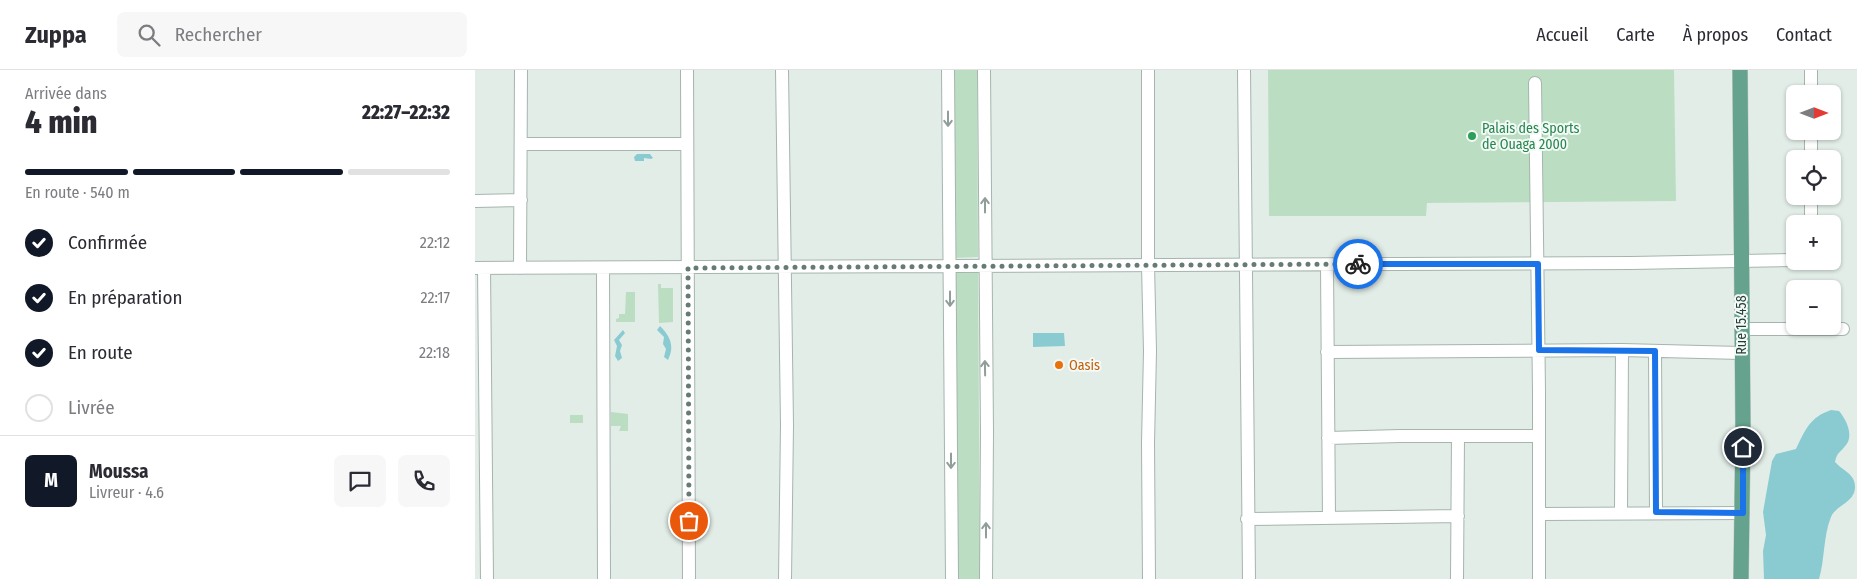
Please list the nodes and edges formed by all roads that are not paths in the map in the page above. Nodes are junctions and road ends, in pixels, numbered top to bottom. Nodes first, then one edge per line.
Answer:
1 (521, 70) edge
2 (687, 70) edge
3 (783, 70) edge
4 (948, 70) edge
5 (984, 70) edge
6 (1148, 70) edge
7 (1244, 70) edge
8 (1740, 70) edge
9 (1811, 70) edge
10 (1535, 84) dead end
11 (1811, 85) edge
12 (521, 144) junction
13 (687, 144) junction
14 (521, 200) junction
15 (475, 201) edge
16 (1786, 260) edge
17 (1741, 261) junction
18 (1538, 264) junction
19 (1246, 265) junction
20 (1327, 265) junction
21 (985, 266) junction
22 (1148, 266) junction
23 (949, 267) junction
24 (479, 268) edge
25 (520, 268) junction
26 (688, 268) junction
27 (784, 268) junction
28 (603, 269) junction
29 (1843, 329) dead end
30 (1741, 330) junction
31 (1539, 350) junction
32 (1622, 350) junction
33 (1655, 351) junction
34 (1327, 352) junction
35 (1741, 353) junction
36 (1458, 436) junction
37 (1539, 436) junction
38 (1328, 438) junction
39 (1621, 512) junction
40 (1656, 512) junction
41 (1743, 513) junction
42 (1539, 514) junction
43 (1458, 516) junction
44 (1329, 518) junction
45 (1247, 519) junction
46 (487, 579) edge
47 (604, 579) edge
48 (689, 579) edge
49 (785, 579) edge
50 (952, 579) edge
51 (986, 579) edge
52 (1149, 579) edge
53 (1249, 579) edge
54 (1457, 579) edge
55 (1539, 579) edge
56 (1741, 579) edge

1 - 12 street
2 - 13 street
3 - 27 street
4 -> 23 street
21 -> 5 street
6 - 22 street
7 - 19 street
8 - 17 main road, Rue 15.458
9 - 11 street
10 - 18 street
12 - 13 street
12 - 14 street
13 - 26 street
14 - 15 street
14 - 25 street
16 - 17 street
17 - 18 street
17 - 30 main road, Rue 15.458
18 - 20 street
18 - 31 street
19 - 20 street
19 - 22 street
19 - 45 street
20 - 34 street
21 - 22 street
21 - 23 street
51 -> 21 street
22 - 52 street
23 - 27 street
23 -> 50 street
24 - 25 street
24 - 46 street
25 - 28 street
26 - 27 street
26 - 28 street
26 - 48 street
27 - 49 street
28 - 47 street
29 - 30 street
30 - 35 main road, Rue 15.458
31 - 32 street
31 - 34 street
31 - 37 street
32 - 33 street
32 - 39 street
33 - 35 street
33 - 40 street
34 - 38 street
35 - 41 main road, Rue 15.458
36 - 37 street
36 - 38 street
36 - 43 street
37 - 42 street
38 - 44 street
39 - 40 street
39 - 42 street
40 - 41 street
41 - 56 main road, Rue 15.458
42 - 55 street
43 - 44 street
43 - 54 street
44 - 45 street
45 - 53 street

